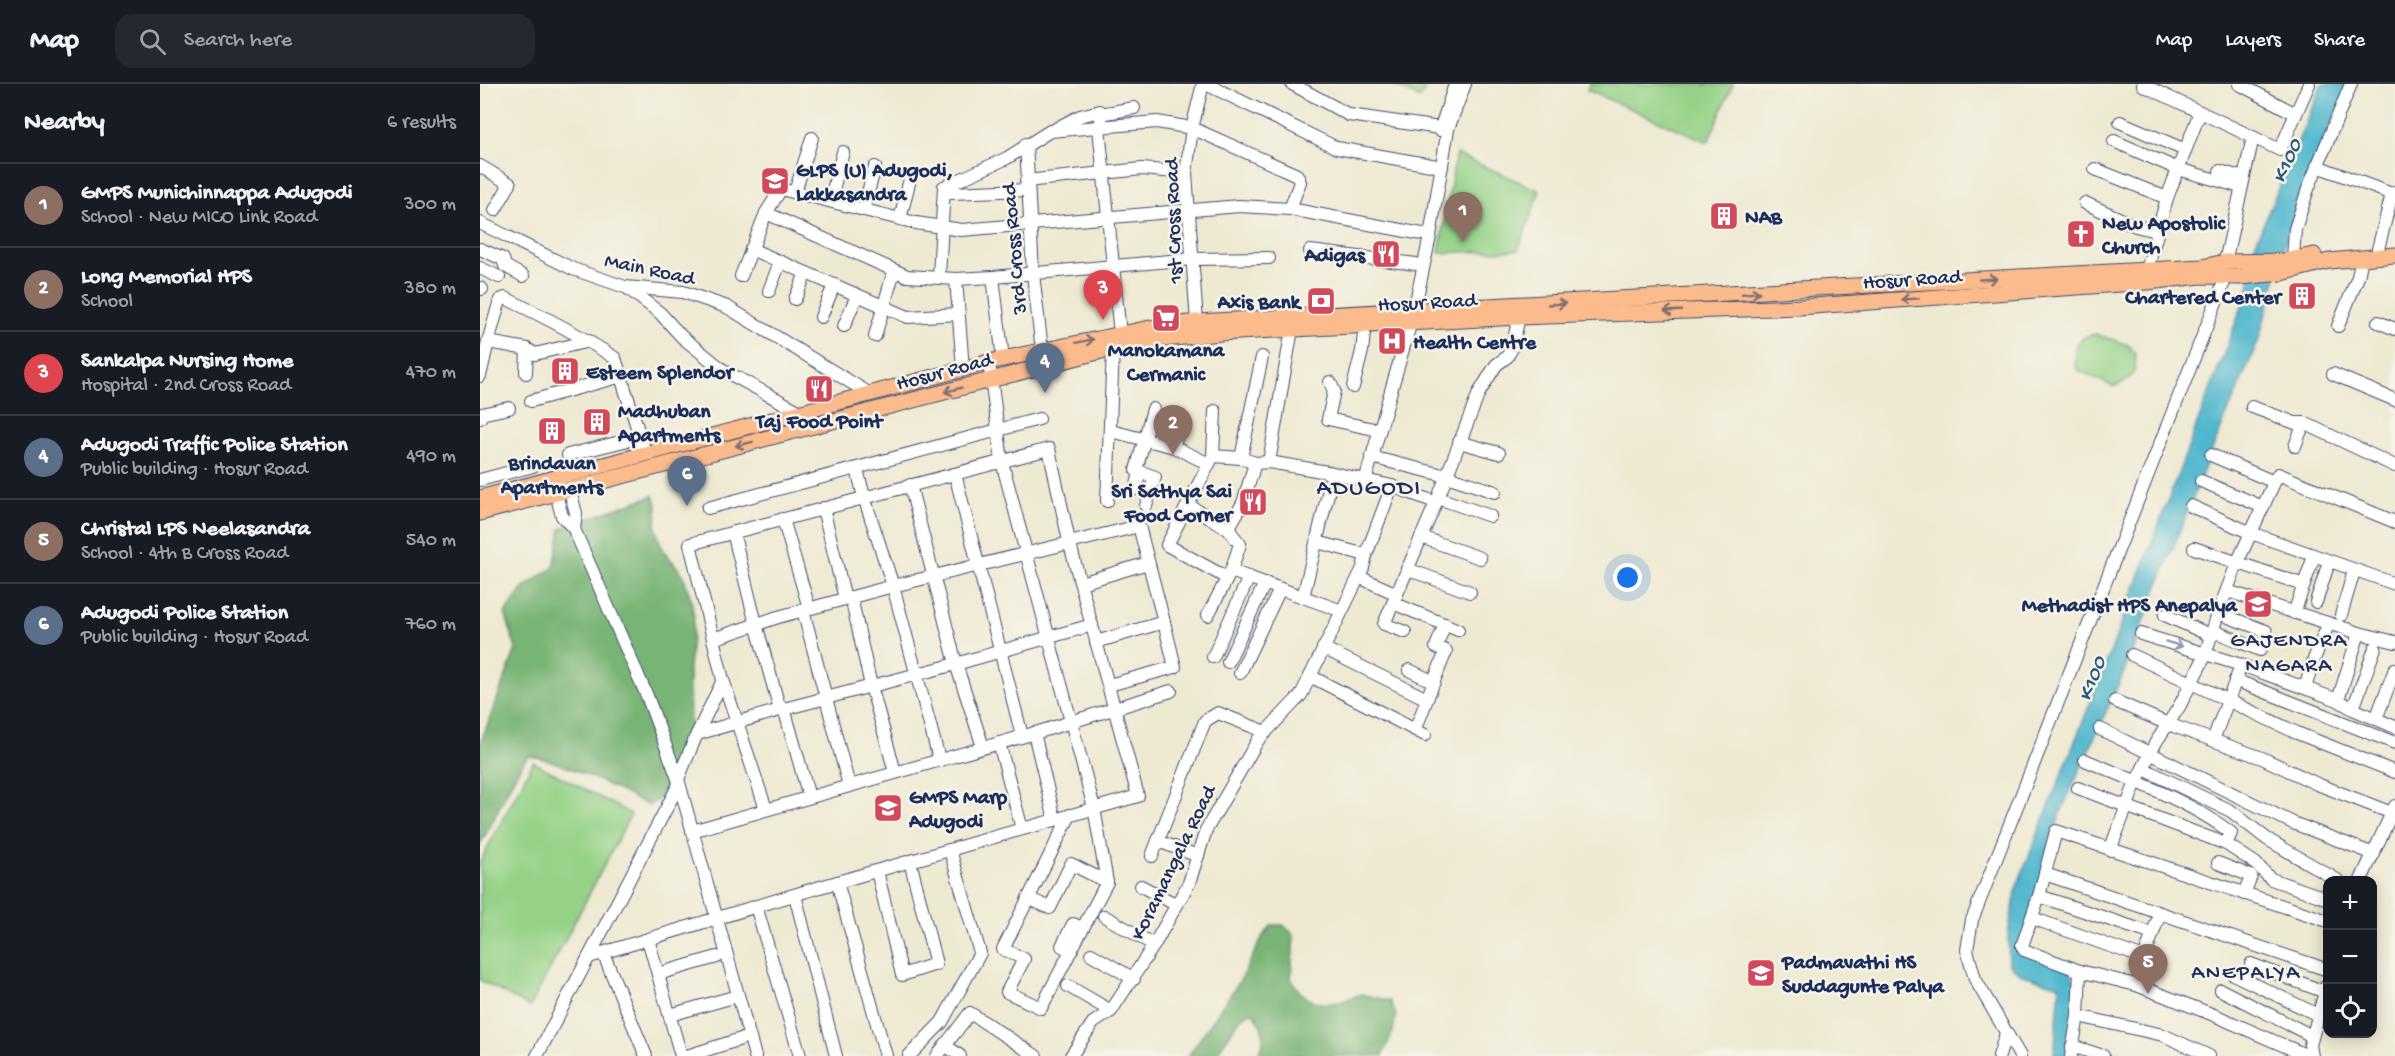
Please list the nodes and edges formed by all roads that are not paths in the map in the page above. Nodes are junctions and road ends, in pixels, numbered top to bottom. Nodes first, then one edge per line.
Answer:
1 (1204, 84) edge
2 (1292, 84) edge
3 (1455, 84) edge
4 (1465, 84) edge
5 (2239, 84) edge
6 (2309, 84) edge
7 (2351, 84) edge
8 (2143, 85) edge
9 (1134, 108) dead end
10 (2200, 112) junction
11 (1101, 114) junction
12 (2296, 114) junction
13 (2120, 122) dead end
14 (1100, 128) junction
15 (1192, 128) junction
16 (1444, 129) junction
17 (1050, 131) junction
18 (2253, 137) junction
19 (812, 138) dead end
20 (2115, 141) dead end
21 (1026, 144) junction
22 (2185, 150) junction
23 (843, 152) dead end
24 (480, 166) edge
25 (1438, 166) junction
26 (2317, 166) junction
27 (875, 167) dead end
28 (2095, 169) dead end
29 (2178, 169) junction
30 (2220, 171) dead end
31 (1104, 173) junction
32 (1186, 173) junction
33 (910, 179) dead end
34 (2242, 183) junction
35 (1027, 186) junction
36 (944, 187) junction
37 (795, 192) junction
38 (2394, 193) edge
39 (2167, 198) junction
40 (830, 201) junction
41 (2085, 203) dead end
42 (1290, 209) junction
43 (495, 210) dead end
44 (863, 210) junction
45 (1188, 211) junction
46 (766, 213) junction
47 (1108, 217) junction
48 (900, 219) junction
49 (480, 223) edge
50 (1029, 224) junction
51 (942, 227) junction
52 (2156, 231) junction
53 (1422, 234) junction
54 (2395, 248) edge
55 (480, 249) edge
56 (751, 249) junction
57 (2378, 249) junction
58 (1310, 251) dead end
59 (2395, 255) edge
60 (1269, 258) dead end
61 (2362, 258) junction
62 (1191, 259) junction
63 (2293, 259) junction
64 (780, 262) junction
65 (1416, 264) junction
66 (480, 268) edge
67 (1112, 268) junction
68 (2147, 270) junction
69 (2225, 270) junction
70 (894, 271) junction
71 (806, 273) junction
72 (1033, 274) junction
73 (523, 276) dead end
74 (741, 276) dead end
75 (939, 276) junction
76 (500, 277) dead end
77 (993, 277) junction
78 (956, 279) junction
79 (834, 285) junction
80 (625, 287) junction
81 (769, 291) dead end
82 (857, 295) junction
83 (795, 299) dead end
84 (884, 306) junction
85 (959, 314) junction
86 (821, 317) dead end
87 (1409, 317) junction
88 (1519, 317) junction
89 (1197, 322) junction
90 (2378, 322) dead end
91 (1365, 325) junction
92 (844, 326) dead end
93 (2337, 326) dead end
94 (1292, 329) junction
95 (2395, 329) edge
96 (1120, 334) junction
97 (875, 336) dead end
98 (590, 341) junction
99 (488, 342) junction
100 (1113, 348) junction
101 (526, 349) junction
102 (1042, 350) junction
103 (1262, 357) dead end
104 (996, 360) junction
105 (963, 369) junction
106 (526, 373) dead end
107 (2333, 374) dead end
108 (480, 376) edge
109 (622, 376) junction
110 (993, 379) junction
111 (1330, 382) dead end
112 (1353, 387) dead end
113 (870, 394) junction
114 (2395, 400) edge
115 (531, 401) dead end
116 (2252, 407) dead end
117 (509, 408) dead end
118 (1153, 409) dead end
119 (1215, 411) dead end
120 (802, 413) junction
121 (480, 414) edge
122 (1039, 419) dead end
123 (1180, 420) dead end
124 (2304, 423) junction
125 (1378, 430) junction
126 (999, 431) junction
127 (1111, 431) junction
128 (1145, 440) junction
129 (1459, 442) junction
130 (2295, 446) dead end
131 (643, 447) junction
132 (1174, 447) junction
133 (1499, 453) dead end
134 (2211, 455) dead end
135 (628, 457) junction
136 (1371, 457) junction
137 (1241, 458) junction
138 (1211, 460) junction
139 (1002, 462) junction
140 (1269, 462) junction
141 (1255, 463) junction
142 (532, 466) dead end
143 (2395, 466) edge
144 (857, 469) junction
145 (1140, 472) junction
146 (572, 473) junction
147 (632, 473) junction
148 (1333, 473) junction
149 (955, 474) junction
150 (1447, 476) junction
151 (2276, 478) junction
152 (480, 480) edge
153 (1365, 481) junction
154 (2201, 481) dead end
155 (910, 485) junction
156 (1392, 486) junction
157 (1136, 489) dead end
158 (563, 492) junction
159 (1496, 492) dead end
160 (864, 497) junction
161 (480, 498) edge
162 (1436, 500) junction
163 (1107, 501) dead end
164 (1188, 505) junction
165 (1146, 506) dead end
166 (2191, 506) dead end
167 (2263, 507) junction
168 (708, 508) dead end
169 (823, 508) junction
170 (480, 513) edge
171 (1490, 516) dead end
172 (783, 519) junction
173 (2395, 522) edge
174 (1228, 529) junction
175 (733, 532) junction
176 (2251, 533) junction
177 (1421, 537) junction
178 (1070, 541) junction
179 (1317, 542) junction
180 (2194, 548) dead end
181 (1026, 553) junction
182 (1366, 555) junction
183 (2314, 556) junction
184 (1480, 558) dead end
185 (2238, 561) junction
186 (2329, 562) junction
187 (1148, 563) junction
188 (978, 566) junction
189 (1407, 569) junction
190 (2354, 571) junction
191 (1229, 574) junction
192 (933, 577) junction
193 (1249, 577) junction
194 (1359, 577) junction
195 (1081, 583) junction
196 (1265, 583) junction
197 (2395, 584) edge
198 (2304, 585) junction
199 (893, 586) junction
200 (1280, 589) junction
201 (2227, 591) junction
202 (1470, 592) dead end
203 (1303, 597) junction
204 (848, 598) junction
205 (1395, 598) junction
206 (2316, 602) dead end
207 (806, 609) junction
208 (1342, 611) junction
209 (2218, 613) junction
210 (2294, 613) junction
211 (1208, 615) dead end
212 (2165, 615) dead end
213 (2341, 615) dead end
214 (1164, 622) junction
215 (756, 624) junction
216 (1445, 624) junction
217 (1092, 625) junction
218 (2328, 625) junction
219 (1458, 630) dead end
220 (2266, 631) dead end
221 (1405, 632) dead end
222 (2359, 633) junction
223 (2141, 634) dead end
224 (2213, 634) junction
225 (1050, 637) junction
226 (713, 639) junction
227 (1096, 642) junction
228 (2395, 642) edge
229 (1323, 648) junction
230 (2375, 648) dead end
231 (2260, 650) dead end
232 (1000, 651) junction
233 (2206, 654) junction
234 (2132, 655) dead end
235 (1213, 657) dead end
236 (1228, 662) dead end
237 (956, 664) junction
238 (2241, 665) junction
239 (1409, 669) dead end
240 (2395, 669) edge
241 (1240, 673) dead end
242 (915, 674) junction
243 (1310, 676) junction
244 (723, 680) junction
245 (2235, 680) junction
246 (1434, 682) junction
247 (2191, 684) junction
248 (1109, 685) junction
249 (871, 686) junction
250 (2305, 688) junction
251 (1171, 691) dead end
252 (824, 698) junction
253 (1427, 699) junction
254 (2338, 700) junction
255 (2115, 701) dead end
256 (2227, 701) junction
257 (782, 709) junction
258 (1116, 709) junction
259 (2353, 710) junction
260 (2376, 719) junction
261 (736, 722) junction
262 (1072, 722) junction
263 (2168, 724) junction
264 (2395, 726) edge
265 (2100, 729) dead end
266 (1266, 732) junction
267 (697, 734) junction
268 (1028, 735) junction
269 (2213, 740) junction
270 (999, 743) junction
271 (2395, 743) edge
272 (983, 747) junction
273 (2151, 753) junction
274 (939, 759) junction
275 (2085, 760) dead end
276 (2144, 769) junction
277 (895, 772) junction
278 (2395, 772) edge
279 (678, 782) junction
280 (2136, 782) junction
281 (849, 786) junction
282 (2078, 788) dead end
283 (808, 797) junction
284 (2127, 805) junction
285 (1094, 808) junction
286 (766, 809) junction
287 (2393, 809) edge
288 (1070, 815) junction
289 (1055, 820) junction
290 (1022, 829) junction
291 (692, 831) junction
292 (1158, 841) junction
293 (2226, 844) junction
294 (950, 850) junction
295 (2110, 850) junction
296 (2374, 854) junction
297 (1152, 856) dead end
298 (1198, 856) junction
299 (910, 861) junction
300 (2218, 863) dead end
301 (877, 871) junction
302 (2045, 874) junction
303 (2330, 876) edge
304 (2363, 876) edge
305 (837, 882) junction
306 (1107, 882) junction
307 (1141, 886) dead end
308 (2244, 894) junction
309 (795, 895) junction
310 (2039, 896) junction
311 (2323, 897) edge
312 (1028, 898) junction
313 (1177, 905) junction
314 (756, 906) junction
315 (2160, 913) junction
316 (1104, 916) dead end
317 (717, 918) junction
318 (2032, 918) junction
319 (2323, 919) edge
320 (2152, 934) junction
321 (648, 939) junction
322 (1154, 945) junction
323 (603, 953) junction
324 (1091, 954) dead end
325 (589, 957) junction
326 (717, 957) dead end
327 (2252, 964) dead end
328 (2323, 968) edge
329 (2080, 970) junction
330 (658, 974) junction
331 (2233, 974) dead end
332 (1134, 978) junction
333 (1068, 986) dead end
334 (2323, 987) edge
335 (2221, 990) dead end
336 (730, 998) dead end
337 (2323, 998) edge
338 (1111, 1011) junction
339 (670, 1015) junction
340 (2318, 1015) junction
341 (2078, 1016) junction
342 (2006, 1033) junction
343 (2313, 1036) junction
344 (741, 1039) dead end
345 (945, 1045) junction
346 (2072, 1051) edge
347 (537, 1056) edge
348 (646, 1056) edge
349 (681, 1056) edge
350 (687, 1056) edge
351 (755, 1056) edge
352 (800, 1056) edge
353 (836, 1056) edge
354 (886, 1056) edge
355 (909, 1056) edge
356 (937, 1056) edge
357 (960, 1056) edge
358 (1036, 1056) edge
359 (1071, 1056) edge
360 (1999, 1056) edge
361 (2020, 1056) edge
362 (2103, 1056) edge
363 (2209, 1056) edge
364 (2310, 1056) edge

1 - 15 street, 1st Cross Road
1 - 25 street
2 - 16 street
3 - 16 street
4 - 16 street
5 - 12 street
6 - 12 street
7 - 26 street
8 - 10 street
9 - 11 street
10 - 18 street
10 - 22 street
11 - 14 street
11 - 17 street
12 - 18 street
13 - 22 street
14 - 15 street
14 - 17 street
14 - 31 street
15 - 32 street, 1st Cross Road
15 - 42 street
16 - 25 street
17 - 21 street
18 - 34 street
19 - 37 street
20 - 29 street
21 - 35 street, 3rd Cross Road
21 - 36 street
22 - 29 street
23 - 40 street
24 - 43 street
25 - 53 street
25 - 87 street
26 - 38 street
26 - 63 street
27 - 44 street
28 - 39 street
29 - 34 street
29 - 39 street
30 - 34 street
31 - 32 street
31 - 35 street
31 - 47 street
32 - 45 street, 1st Cross Road
33 - 48 street
34 - 69 street
35 - 36 street
35 - 50 street, 3rd Cross Road
36 - 51 street
37 - 40 street
37 - 46 street
38 - 57 street
39 - 52 street
40 - 44 street
41 - 52 street
42 - 45 street
42 - 53 street
44 - 48 street
45 - 47 street
45 - 62 street, 1st Cross Road
46 - 56 street
46 - 70 street
47 - 50 street
47 - 67 street
48 - 51 street
49 - 80 street, Main Road
50 - 51 street
50 - 72 street, 3rd Cross Road
51 - 75 street
52 - 68 street
53 - 65 street
54 - 57 main road, Hosur Road
55 - 73 street
56 - 64 street
56 - 74 street
57 - 63 main road, Hosur Road
58 - 65 street
59 - 61 main road, Hosur Road
60 - 62 street
61 - 69 main road, Hosur Road
61 - 93 street
62 - 67 street
62 - 89 street, 1st Cross Road
63 - 69 main road, Hosur Road
64 - 71 street
64 - 81 street
65 - 87 street
66 - 76 street
67 - 72 street
67 - 96 street
68 - 69 main road, Hosur Road
87 -> 68 main road, Hosur Road
69 -> 88 main road, Hosur Road
69 - 342 street
70 - 75 street
70 - 84 street
71 - 79 street
71 - 83 street
72 - 77 street
72 - 102 street, 3rd Cross Road
75 - 78 street
77 - 78 street
77 - 104 street
78 - 85 street
79 - 82 street
79 - 86 street
80 - 113 street, Main Road
80 - 120 street
82 - 84 street
82 - 92 street
84 - 85 street
84 - 97 street
85 - 105 street
87 - 88 main road, Hosur Road
87 - 89 main road, Hosur Road
87 - 91 main road, Hosur Road
87 - 125 street
88 - 129 street
89 - 96 main road, Hosur Road
90 - 95 street
91 - 94 main road, Hosur Road
91 - 112 street
94 - 100 main road, Hosur Road
94 - 140 street
102 -> 96 main road, Hosur Road
98 - 99 street
98 - 101 street
98 - 109 street
99 - 101 street
99 - 108 street
100 - 110 main road, Hosur Road
100 - 127 street
101 - 106 street
102 - 104 main road, Hosur Road
103 - 137 street
104 - 105 main road, Hosur Road
104 - 110 street
105 - 113 main road, Hosur Road
107 - 114 street
109 - 115 street
109 - 131 street
110 - 126 street
110 -> 147 main road, Hosur Road
111 - 125 street
113 - 120 main road, Hosur Road
116 - 124 street
117 - 121 street
118 - 128 street
119 - 138 street
120 - 131 main road, Hosur Road
122 - 126 street
123 - 132 street
124 - 130 street
124 - 143 street
125 - 136 street
126 - 139 street
126 - 144 street
127 - 128 street
127 - 163 street
128 - 132 street
128 - 145 street
129 - 133 street
129 - 150 street
131 - 135 main road, Hosur Road
131 - 146 street
132 - 138 street
134 - 151 street
135 - 146 main road, Hosur Road
135 - 147 main road
136 - 150 street
136 - 153 street
137 - 138 street
137 - 141 street
138 - 164 street
139 - 149 street
139 - 178 street
139 - 181 street
140 - 141 street
140 - 148 street
141 - 174 street
142 - 152 street
144 - 160 street
144 - 168 street
145 - 157 street
145 - 165 street
146 - 161 main road, Hosur Road
147 - 158 main road, Hosur Road
148 - 153 street
148 - 179 street
149 - 155 street
149 - 188 street
150 - 159 street
150 - 162 street
151 - 167 street
151 - 173 street
153 - 156 street
154 - 167 street
155 - 160 street
155 - 192 street
156 - 162 street
156 - 182 street, Koramangala Road
158 - 170 main road, Hosur Road
158 - 279 street
160 - 169 street
160 - 199 street
162 - 171 street
162 - 177 street
164 - 174 street
164 - 191 street
166 - 176 street
167 - 176 street
169 - 172 street
169 - 204 street
172 - 175 street
172 - 207 street
174 - 191 street
175 - 215 street
175 - 226 street
176 - 183 street
176 - 185 street
177 - 184 street
177 - 189 street
178 - 181 street
178 - 187 street
178 - 195 street
179 - 182 street
179 - 203 street
180 - 185 street
181 - 188 street
181 - 225 street
182 - 194 street, Koramangala Road
183 - 186 street
183 - 198 street
185 - 198 street
185 - 201 street
186 - 190 street
186 - 206 street
187 - 195 street
187 - 214 street
188 - 192 street
188 - 232 street
189 - 202 street
189 - 205 street
190 - 197 street
190 - 213 street
191 - 193 street
191 - 211 street
192 - 199 street
192 - 237 street
193 - 196 street
193 - 235 street
194 - 205 street
194 - 208 street, Koramangala Road
195 - 217 street
196 - 200 street
196 - 236 street
198 - 210 street
199 - 204 street
199 - 242 street
200 - 203 street
200 - 241 street
201 - 209 street
201 - 210 street
203 - 208 street
204 - 207 street
204 - 249 street
205 - 216 street
205 - 221 street
207 - 215 street
207 - 252 street
208 - 229 street, Koramangala Road
209 - 220 street
209 - 224 street
210 - 218 street
212 - 224 street
214 - 227 street
214 - 248 street
215 - 226 street
215 - 257 street
216 - 219 street
216 - 246 street
217 - 225 street
217 - 227 street
218 - 222 street
218 - 250 street
222 - 228 street
222 - 254 street
223 -> 233 street
224 - 231 street
224 - 233 street
225 - 232 street
225 - 262 street
226 - 244 street
227 - 248 street
229 - 243 street, Koramangala Road
229 - 253 street
230 - 259 street
232 - 237 street
232 - 268 street
233 - 238 street
233 - 247 street
234 - 247 street
237 - 242 street
237 - 272 street
238 - 245 street
238 - 250 street
239 - 246 street
240 - 260 street
242 - 249 street
242 - 274 street
243 - 253 street
243 - 266 street, Koramangala Road
244 - 261 street
244 - 267 street
245 - 256 street
245 - 271 street
246 - 253 street
247 - 256 street
247 - 263 street
248 - 258 street
249 - 252 street
249 - 277 street
250 - 254 street
251 - 258 street
252 - 257 street
252 - 281 street
254 - 259 street
255 - 263 street
256 - 269 street
256 - 278 street
257 - 261 street
257 - 283 street
258 - 262 street
258 - 285 street
259 - 260 street
260 - 264 street
261 - 267 street
261 - 286 street
262 - 268 street
262 - 285 street
263 - 269 street
263 - 273 street
265 - 273 street
266 - 292 street
266 - 298 street, Koramangala Road
267 - 279 street
268 - 270 street
268 - 289 street
269 - 287 street
270 - 272 street
270 - 290 street
272 - 274 street
273 - 276 street
273 - 296 street
274 - 277 street
275 - 280 street
276 - 280 street
276 - 303 street
277 - 281 street
279 - 291 street
279 - 325 street
280 - 284 street
280 - 293 street
281 - 283 street
282 - 284 street
283 - 286 street
284 - 293 street
284 - 295 street
285 - 288 street
285 - 306 street
286 - 291 street
287 - 296 street
288 - 289 street
288 - 312 street
289 - 290 street
290 - 294 street
291 - 317 street
292 - 297 street
292 - 298 street
293 - 311 street
294 - 299 street
294 - 355 street
295 - 302 street
295 - 308 street
296 - 304 street
298 - 313 street, Koramangala Road
299 - 301 street
299 - 301 street
300 - 308 street
301 - 305 street
302 - 310 street
302 - 315 street
305 - 309 street
305 - 354 street
306 - 312 street
306 - 312 street
307 - 313 street
308 - 319 street
309 - 314 street
309 - 353 street
310 - 318 street
310 - 320 street
313 - 322 street, Koramangala Road
314 - 317 street
314 - 352 street
315 - 320 street
315 - 328 street
316 - 322 street
317 - 321 street
317 - 351 street
318 - 320 street
318 - 329 street
321 - 323 street
321 - 330 street
322 - 332 street, Koramangala Road
323 - 325 street
323 - 348 street
324 - 332 street
325 - 347 street
326 - 330 street
327 - 334 street
329 - 341 street
329 - 364 street
330 - 339 street
331 - 340 street
332 - 338 street, Koramangala Road
333 - 338 street
335 - 343 street
336 - 339 street
337 - 340 street
338 - 359 street, Koramangala Road
339 - 349 street
340 - 343 street
341 - 346 street
341 - 363 street
342 - 360 street
342 - 361 street
343 - 364 street
344 - 350 street
345 - 356 street
345 - 357 street
345 - 358 street
346 - 362 street

